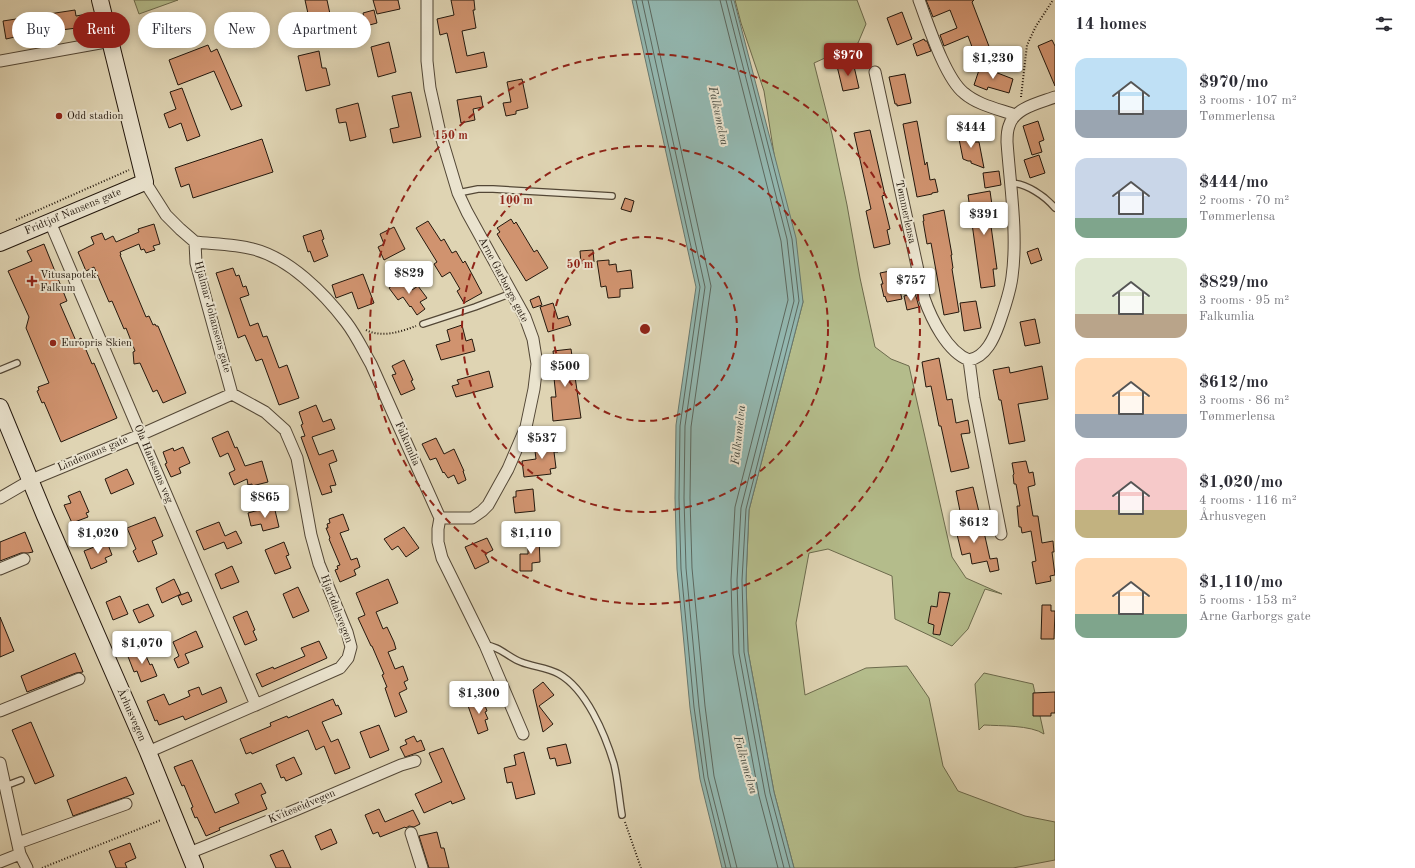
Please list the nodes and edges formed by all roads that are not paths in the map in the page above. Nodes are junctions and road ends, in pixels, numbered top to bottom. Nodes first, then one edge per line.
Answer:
1 (100, 0) edge
2 (428, 0) edge
3 (919, 0) edge
4 (103, 12) edge
5 (73, 48) edge
6 (113, 48) edge
7 (0, 60) edge
8 (875, 72) dead end
9 (1055, 97) edge
10 (1018, 113) junction
11 (145, 182) junction
12 (1010, 183) junction
13 (458, 193) junction
14 (612, 196) dead end
15 (1055, 208) edge
16 (50, 222) junction
17 (0, 242) edge
18 (195, 242) junction
19 (512, 293) junction
20 (423, 324) road end
21 (969, 360) junction
22 (17, 363) dead end
23 (0, 370) edge
24 (232, 394) junction
25 (0, 407) edge
26 (140, 435) junction
27 (30, 480) junction
28 (0, 498) edge
29 (440, 518) junction
30 (1002, 534) dead end
31 (24, 559) dead end
32 (0, 569) edge
33 (485, 645) junction
34 (79, 679) dead end
35 (256, 705) junction
36 (0, 711) edge
37 (523, 734) dead end
38 (148, 752) junction
39 (415, 761) dead end
40 (0, 763) edge
41 (21, 780) dead end
42 (5, 786) junction
43 (126, 804) dead end
44 (622, 815) road end
45 (411, 833) dead end
46 (19, 849) junction
47 (192, 861) edge
48 (0, 862) edge
49 (27, 868) edge
50 (422, 868) edge

1 - 4 street
2 - 13 street, Arne Garborgs gate
3 - 10 street
5 - 7 street
6 - 11 street
8 - 21 street, Tømmerlensa
9 - 10 street
10 - 12 street
11 - 16 street, Fridtjof Nansens gate
11 - 18 street
12 - 15 lane
12 - 21 street
13 - 14 lane
13 - 19 street, Arne Garborgs gate
16 - 17 street, Fridtjof Nansens gate
16 - 26 street, Ola Hanssons veg
18 - 24 street, Hjalmar Johansens gate
18 - 29 street, Falkumlia
19 - 20 lane
19 - 29 street, Arne Garborgs gate
21 - 30 street
22 - 23 lane
24 - 26 street, Lindemans gate
24 - 35 street, Hjartdalsvegen
25 - 27 street, Århusvegen
26 - 27 street, Lindemans gate
26 - 35 street, Ola Hanssons veg
27 - 28 street, Lindemans gate
27 - 38 street, Århusvegen
29 - 33 street, Falkumlia
31 - 32 street
33 - 37 street, Falkumlia
33 - 44 lane
34 - 36 street
35 - 38 street, Hjartdalsvegen
38 - 47 street, Århusvegen
39 - 47 street, Kviteseidvegen
40 - 42 street
41 - 42 lane
42 - 46 street
43 - 46 street
45 - 50 street
46 - 48 street
46 - 49 street

